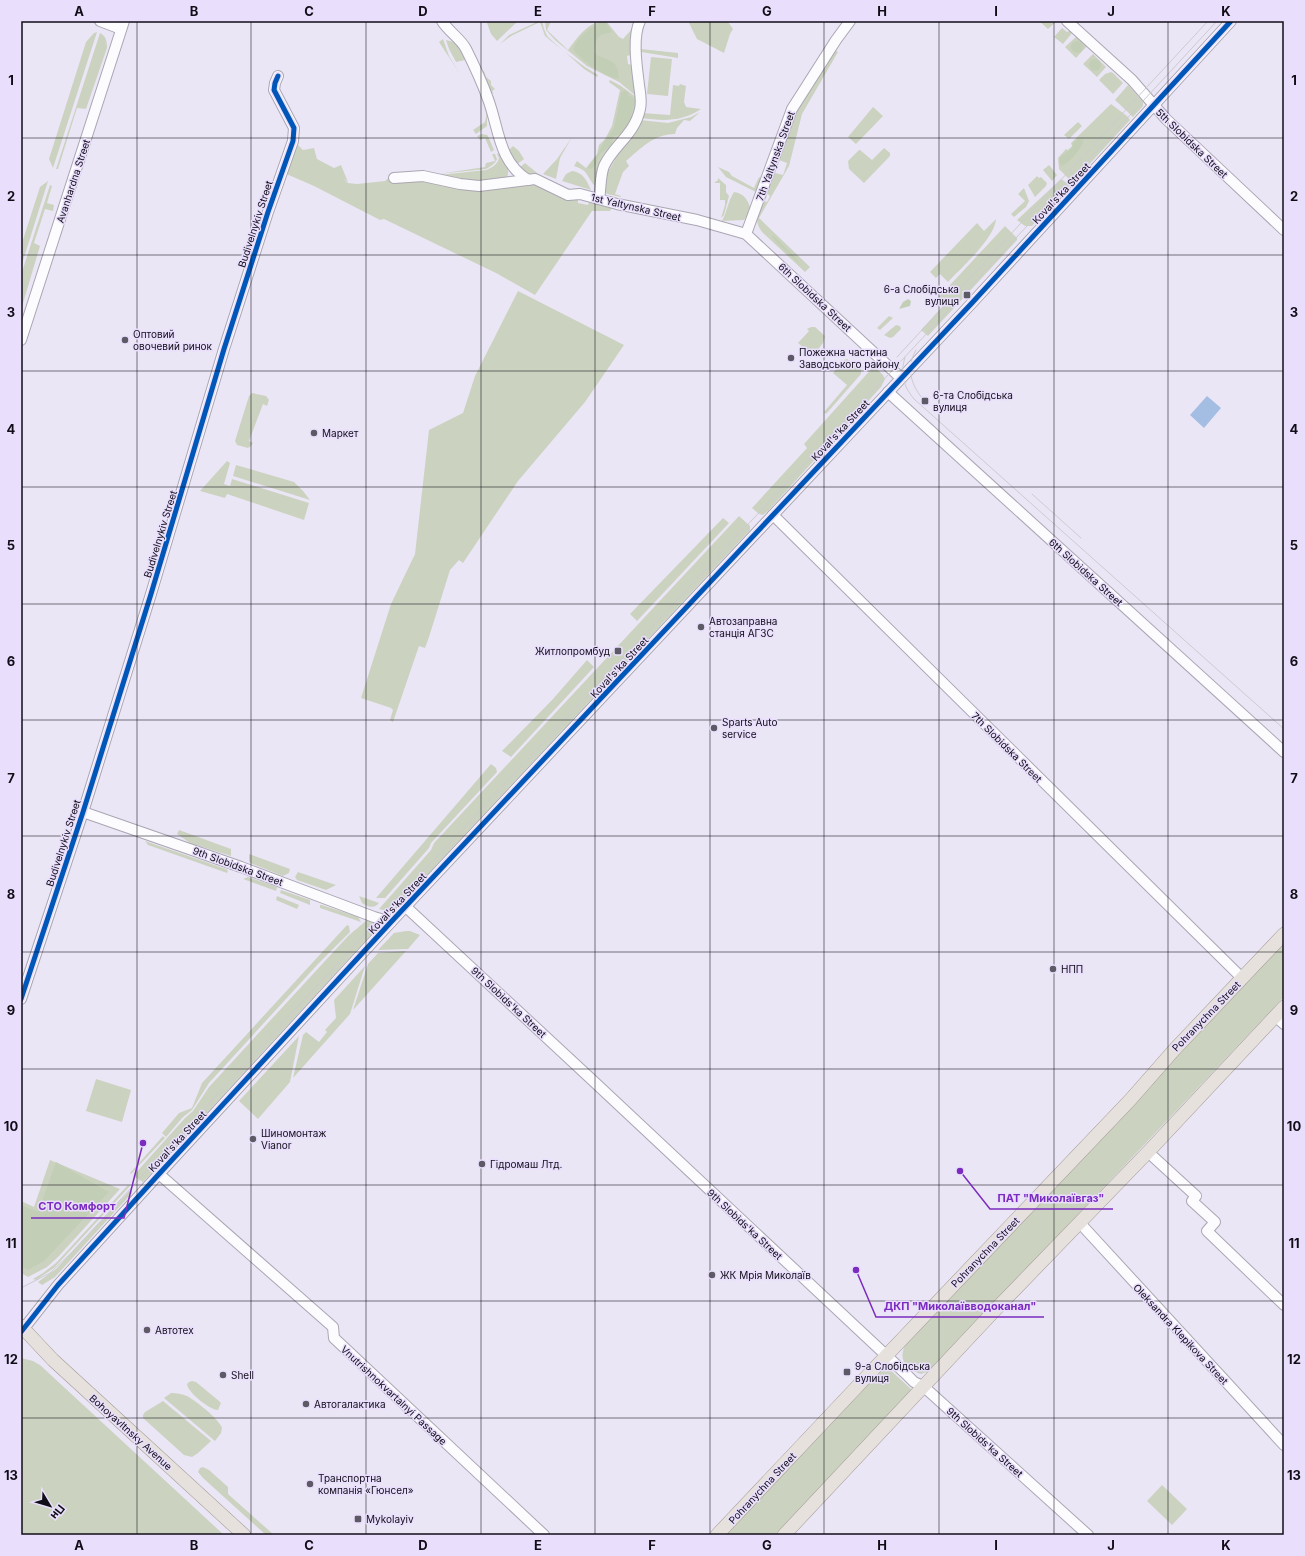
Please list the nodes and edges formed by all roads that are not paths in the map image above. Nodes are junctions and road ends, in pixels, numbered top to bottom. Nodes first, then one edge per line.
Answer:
1 (100, 21) edge
2 (442, 21) edge
3 (640, 21) edge
4 (850, 21) edge
5 (1067, 21) edge
6 (1231, 21) edge
7 (122, 25) edge
8 (278, 76) dead end
9 (1154, 105) junction
10 (394, 178) dead end
11 (528, 180) junction
12 (599, 199) junction
13 (1284, 230) edge
14 (746, 234) junction
15 (21, 340) edge
16 (901, 378) junction
17 (888, 392) junction
18 (772, 515) junction
19 (1284, 752) edge
20 (83, 812) junction
21 (406, 908) junction
22 (391, 922) junction
23 (1284, 934) edge
24 (1242, 978) junction
25 (21, 999) edge
26 (1281, 1015) edge
27 (1148, 1152) junction
28 (159, 1174) junction
29 (1078, 1222) junction
30 (1284, 1306) edge
31 (22, 1329) edge
32 (886, 1356) junction
33 (923, 1386) junction
34 (1284, 1445) edge
35 (244, 1535) edge
36 (544, 1535) edge
37 (717, 1535) edge
38 (784, 1535) edge
39 (1088, 1535) edge

1 - 7 street
2 - 11 street, 1st Yaltynska Street
3 - 12 street
4 - 14 street, 7th Yaltynska Street
5 - 9 street, 5th Slobidska Street
6 - 9 street, Koval's'ka Street
7 - 15 street, Avanhardna Street
8 - 20 street, Budivelnykiv Street
9 - 13 street, 5th Slobidska Street
9 - 16 street, Koval's'ka Street
10 - 11 street, 1st Yaltynska Street
11 - 12 street, 1st Yaltynska Street
12 - 14 street, 1st Yaltynska Street
14 - 16 street, 6th Slobidska Street
16 - 17 street, Koval's'ka Street
17 - 18 street, Koval's'ka Street
17 - 19 street, 6th Slobidska Street
18 - 21 street, Koval's'ka Street
18 - 24 street, 7th Slobidska Street
20 - 22 street, 9th Slobidska Street
20 - 25 street, Budivelnykiv Street
21 - 22 street, Koval's'ka Street
21 - 32 street, 9th Slobids'ka Street
22 - 28 street, Koval's'ka Street
23 - 24 main road, Pohranychna Street
24 - 32 main road, Pohranychna Street
26 - 27 main road
27 - 29 main road
27 - 30 street
28 - 31 street, Koval's'ka Street
28 - 36 street, Vnutrishnokvartalnyi Passage
29 - 33 main road
29 - 34 street, Oleksandra Klepikova Street
31 - 35 main road, Bohoyavltnsky Avenue
32 - 33 street, 9th Slobids'ka Street
32 - 37 main road, Pohranychna Street
33 - 38 main road
33 - 39 street, 9th Slobids'ka Street

